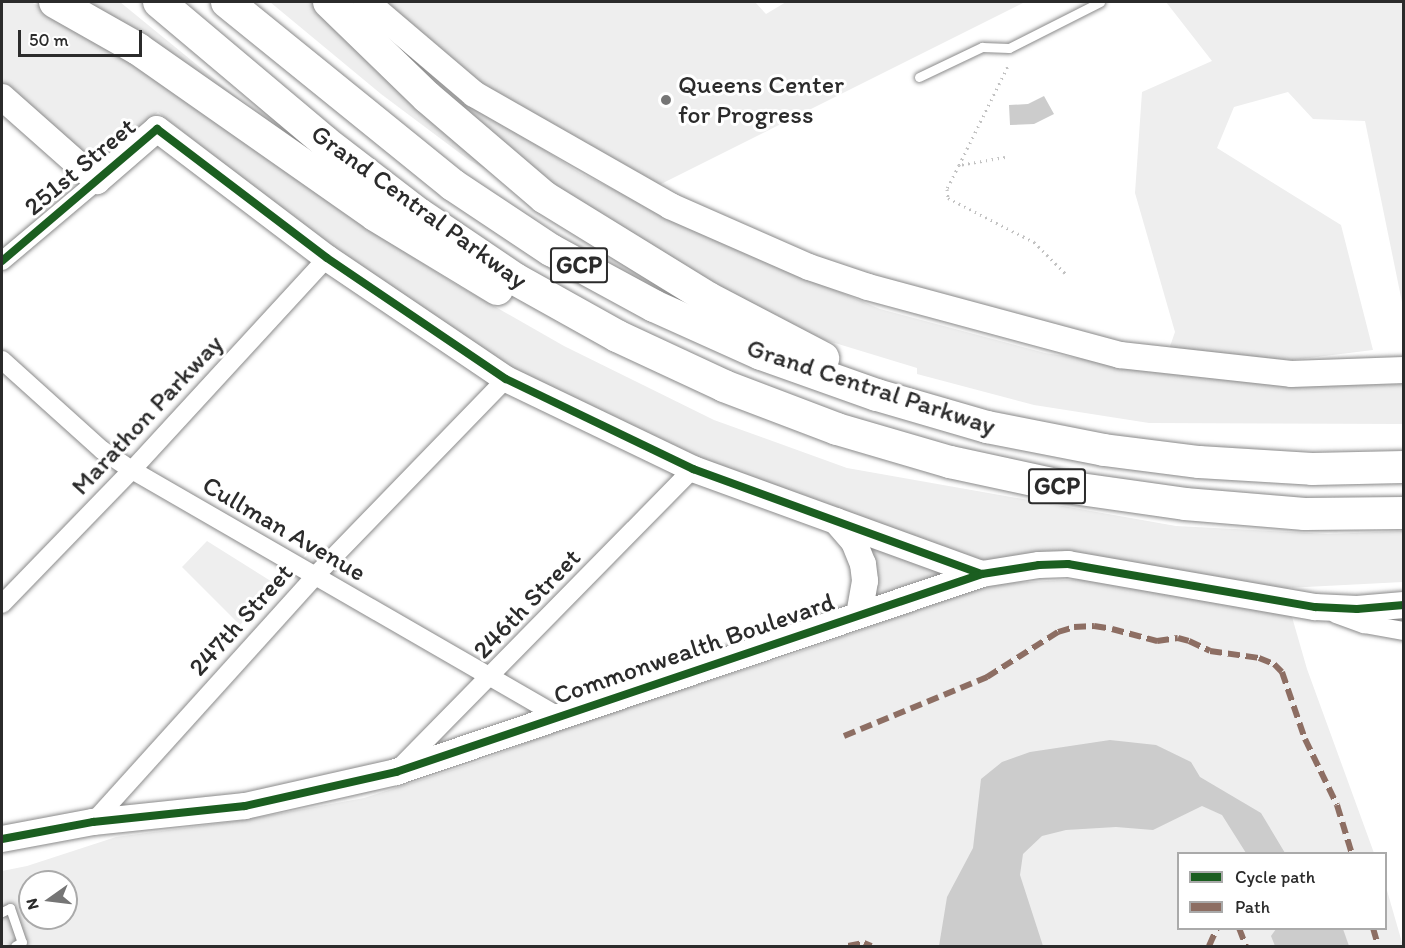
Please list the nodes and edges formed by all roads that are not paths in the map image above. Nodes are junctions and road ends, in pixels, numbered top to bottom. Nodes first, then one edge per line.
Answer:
1 (55, 2) edge
2 (159, 2) edge
3 (226, 2) edge
4 (329, 2) edge
5 (366, 2) edge
6 (1100, 2) edge
7 (919, 77) dead end
8 (2, 97) edge
9 (97, 181) junction
10 (327, 258) junction
11 (2, 261) edge
12 (2, 360) edge
13 (1404, 370) edge
14 (506, 379) junction
15 (724, 386) junction
16 (987, 427) junction
17 (1404, 467) edge
18 (693, 469) junction
19 (132, 470) junction
20 (1404, 513) edge
21 (836, 520) junction
22 (982, 574) junction
23 (315, 576) junction
24 (2, 604) edge
25 (859, 615) junction
26 (1402, 618) edge
27 (490, 678) junction
28 (560, 717) junction
29 (396, 772) junction
30 (93, 822) junction
31 (2, 839) edge
32 (2, 912) edge
33 (15, 946) edge

1 - 15 highway
2 - 15 highway, Grand Central Parkway / GCP
3 - 16 highway, Grand Central Parkway / GCP
4 - 16 highway
5 - 13 street
6 - 7 lane
8 - 9 street
9 - 10 street, 251st Street
9 - 11 street, 251st Street
10 - 14 street
10 - 19 street, Marathon Parkway
12 - 19 street, Cullman Avenue
14 - 18 street
14 - 23 street, 247th Street
15 - 20 highway, Grand Central Parkway / GCP
16 - 17 highway, Grand Central Parkway / GCP
18 - 21 street
18 - 27 street, 246th Street
19 - 23 street, Cullman Avenue
19 - 24 street, Marathon Parkway
21 - 22 street
21 - 25 street
22 - 25 street, Commonwealth Boulevard
22 - 26 street, Commonwealth Boulevard
23 - 27 street, Cullman Avenue
23 - 30 street, 247th Street
25 - 28 street, Commonwealth Boulevard
27 - 28 street, Cullman Avenue
27 - 29 street, 246th Street
28 - 29 street, Commonwealth Boulevard
29 - 30 street, Commonwealth Boulevard
30 - 31 street, Commonwealth Boulevard
32 - 33 lane

